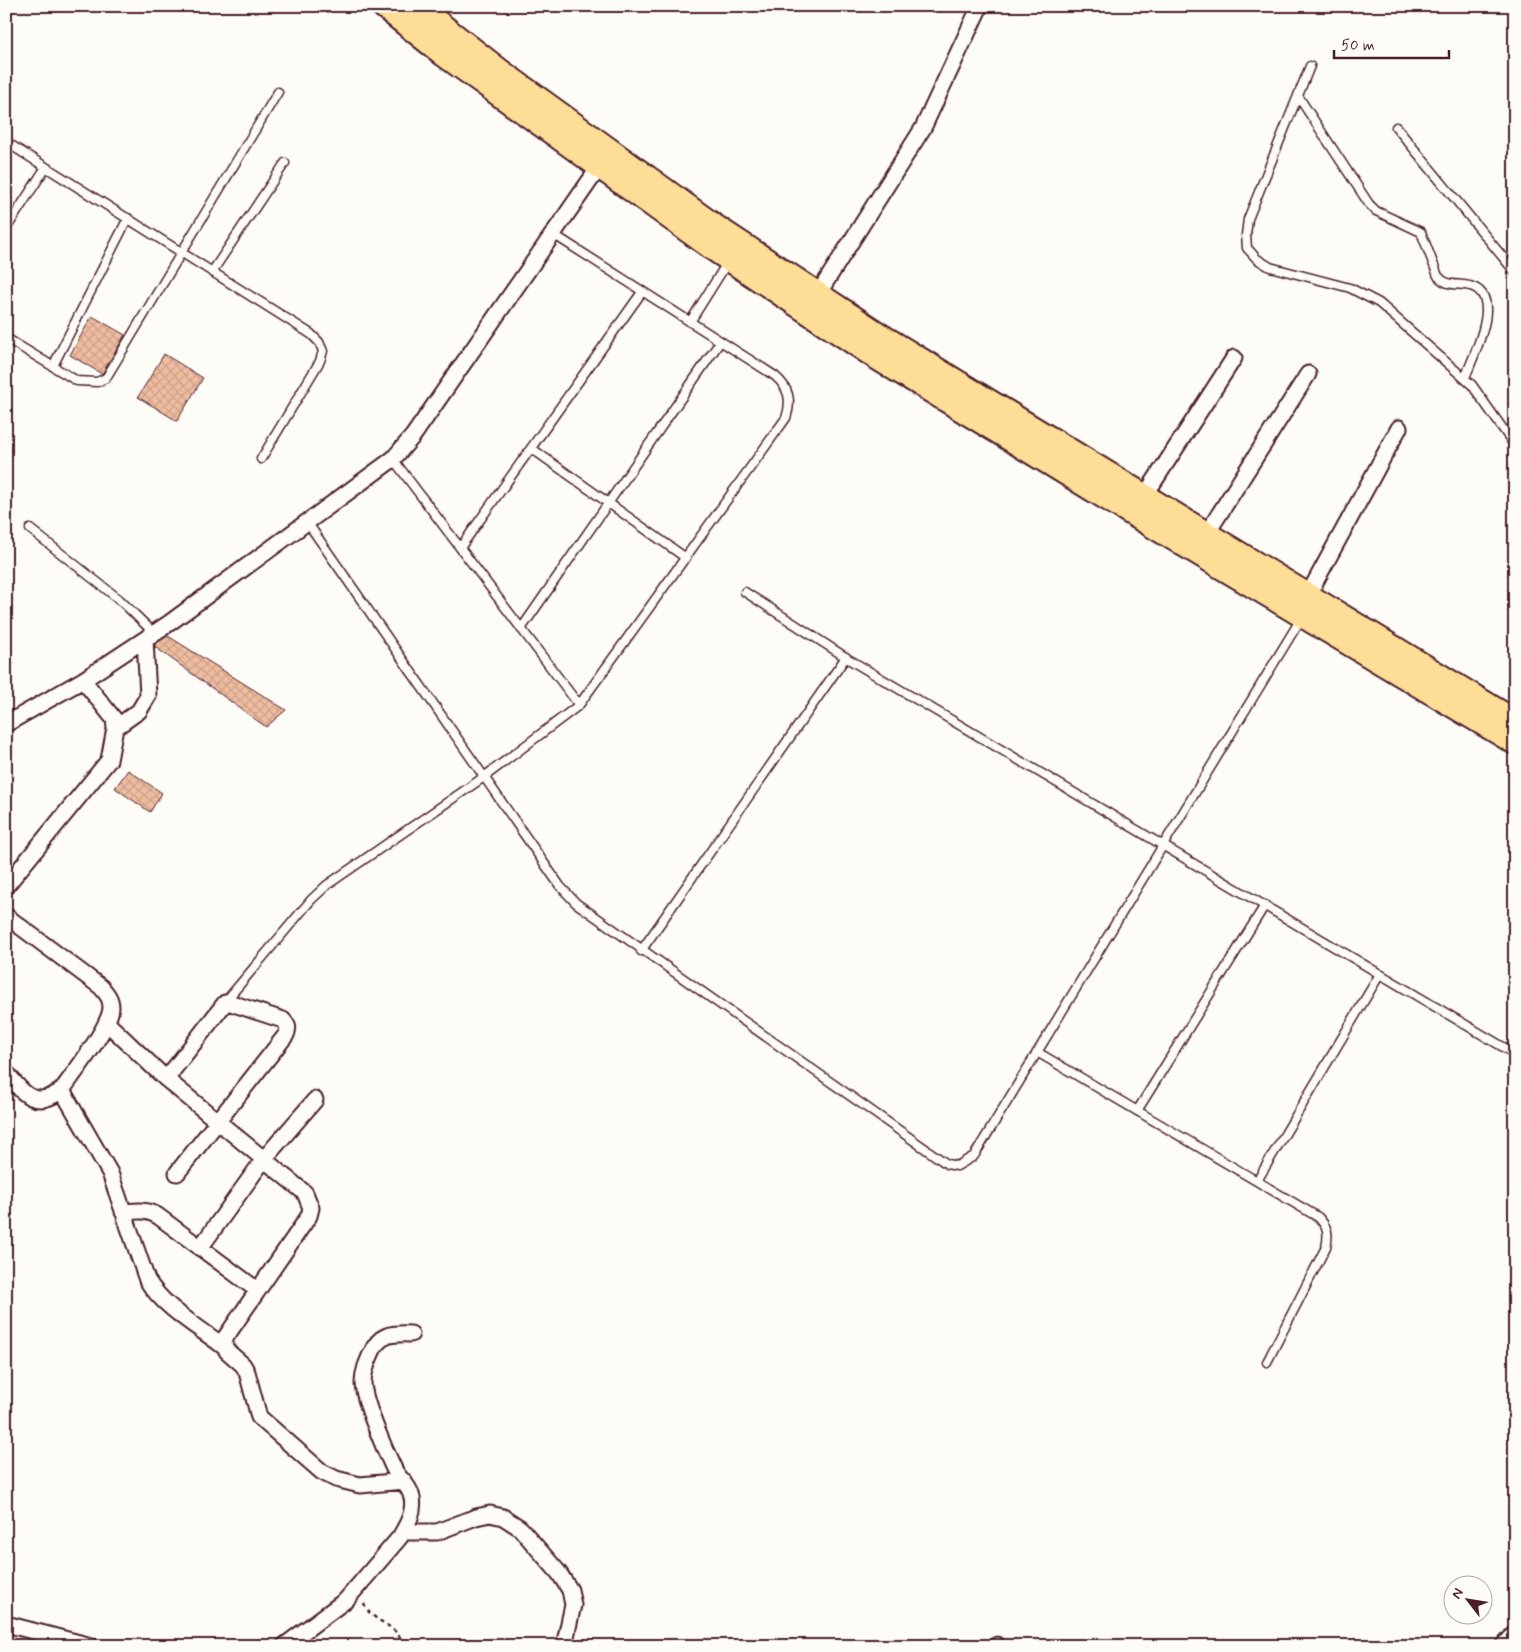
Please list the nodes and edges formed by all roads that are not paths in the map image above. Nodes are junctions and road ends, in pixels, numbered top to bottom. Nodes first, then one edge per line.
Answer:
1 (384, 6) edge
2 (416, 6) edge
3 (980, 6) edge
4 (1310, 66) dead end
5 (278, 92) dead end
6 (1298, 96) junction
7 (1396, 127) dead end
8 (6, 142) edge
9 (285, 163) dead end
10 (600, 166) junction
11 (46, 167) junction
12 (128, 218) junction
13 (6, 229) edge
14 (553, 234) junction
15 (183, 253) junction
16 (729, 259) junction
17 (212, 272) junction
18 (1515, 272) edge
19 (642, 292) junction
20 (818, 294) junction
21 (690, 322) junction
22 (6, 338) edge
23 (720, 342) junction
24 (1234, 358) dead end
25 (53, 366) junction
26 (1308, 374) dead end
27 (1465, 378) junction
28 (1399, 428) dead end
29 (1515, 446) edge
30 (531, 448) junction
31 (261, 459) dead end
32 (393, 459) junction
33 (1144, 497) junction
34 (609, 504) junction
35 (307, 522) junction
36 (30, 529) dead end
37 (1206, 535) junction
38 (460, 548) junction
39 (686, 558) junction
40 (745, 592) dead end
41 (1308, 604) junction
42 (521, 629) junction
43 (149, 636) junction
44 (846, 657) junction
45 (83, 680) junction
46 (579, 705) junction
47 (1515, 722) edge
48 (6, 724) edge
49 (115, 728) junction
50 (1515, 742) edge
51 (484, 777) junction
52 (1163, 845) junction
53 (6, 886) edge
54 (1265, 906) junction
55 (6, 916) edge
56 (641, 951) junction
57 (1380, 974) junction
58 (224, 1003) junction
59 (107, 1023) junction
60 (1036, 1052) junction
61 (1515, 1054) edge
62 (6, 1072) edge
63 (166, 1080) junction
64 (62, 1090) junction
65 (315, 1100) dead end
66 (1137, 1111) junction
67 (218, 1122) junction
68 (264, 1159) junction
69 (177, 1173) dead end
70 (1257, 1181) junction
71 (123, 1212) junction
72 (200, 1248) junction
73 (257, 1290) junction
74 (411, 1334) dead end
75 (223, 1346) junction
76 (1267, 1362) dead end
77 (404, 1481) junction
78 (403, 1532) junction
79 (6, 1624) edge
80 (1515, 1633) edge
81 (91, 1646) edge
82 (284, 1646) edge
83 (564, 1646) edge
84 (1504, 1646) edge

1 - 10 main road
2 - 20 main road
3 - 20 street
4 - 6 lane
5 - 15 lane
6 - 27 lane
6 - 27 lane
7 - 18 lane
8 - 11 lane
9 - 17 lane
10 - 14 street
10 - 16 main road
11 - 12 lane
11 - 13 lane
12 - 15 lane
12 - 25 lane
14 - 19 lane
14 - 32 street
15 - 17 lane
15 - 25 lane
16 - 21 lane
16 - 41 main road
17 - 31 lane
19 - 21 lane
19 - 30 lane
20 - 33 main road
21 - 23 lane
22 - 25 lane
23 - 34 lane
23 - 39 lane
24 - 33 street
26 - 37 street
27 - 29 lane
28 - 41 street
30 - 34 lane
30 - 38 lane
32 - 35 street
32 - 38 lane
33 - 37 main road
34 - 39 lane
34 - 42 lane
35 - 43 street
35 - 51 lane
36 - 43 lane
37 - 41 main road
38 - 42 lane
39 - 46 lane
40 - 44 lane
41 - 47 main road
41 - 50 main road
41 - 52 lane
42 - 46 lane
43 - 45 street
43 - 49 street
44 - 52 lane
44 - 56 lane
45 - 48 street
45 - 49 street
46 - 51 lane
49 - 53 street
51 - 56 lane
51 - 58 lane
52 - 54 lane
52 - 60 lane
54 - 57 lane
54 - 66 lane
55 - 59 street
56 - 60 lane
57 - 61 lane
57 - 70 lane
58 - 63 street
58 - 67 street
59 - 63 street
59 - 64 street
60 - 66 lane
62 - 64 street
63 - 67 street
64 - 71 street
65 - 68 street
66 - 70 lane
67 - 68 street
67 - 69 street
68 - 72 street
68 - 73 street
70 - 76 lane
71 - 72 street
71 - 75 street
72 - 73 street
73 - 75 street
74 - 77 street
75 - 77 street
77 - 78 street
78 - 82 street
78 - 83 street
79 - 81 street
80 - 84 street

